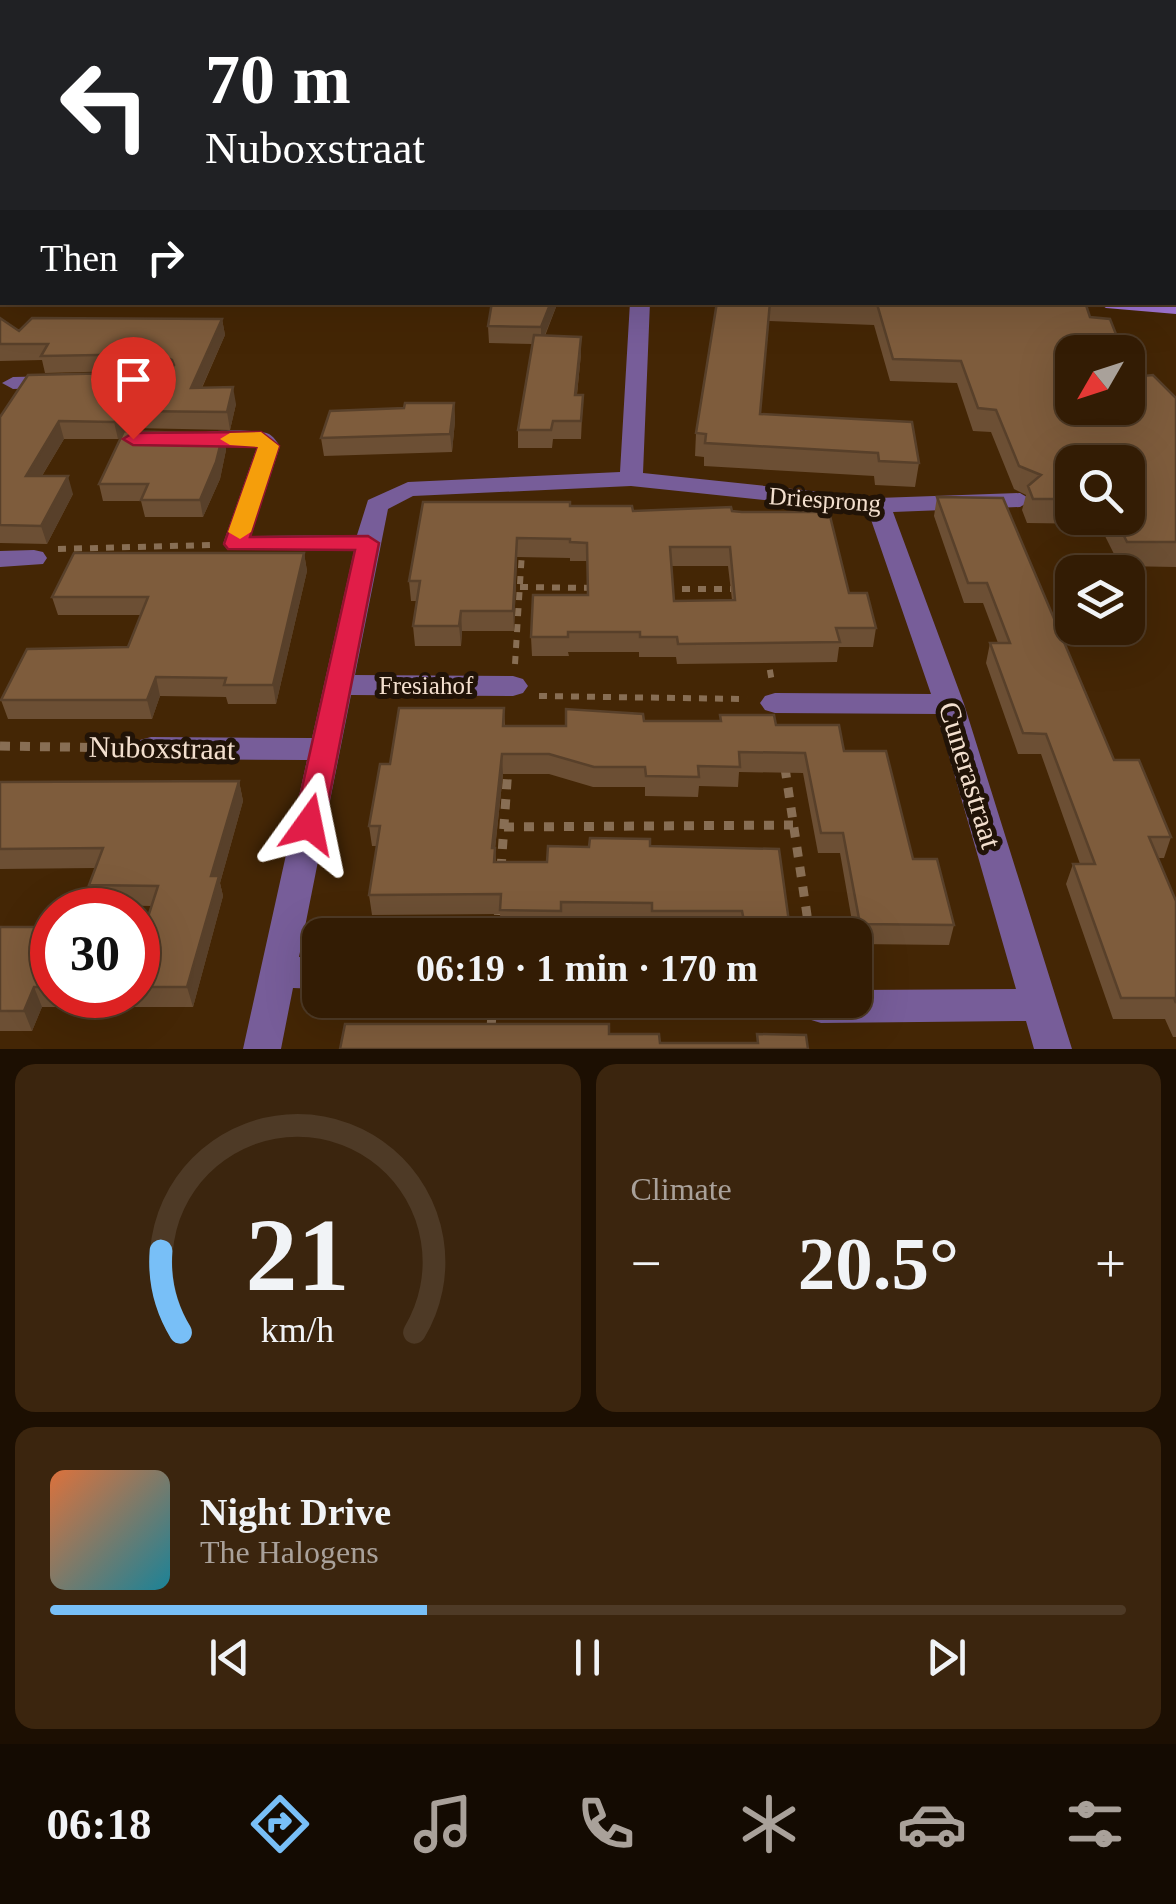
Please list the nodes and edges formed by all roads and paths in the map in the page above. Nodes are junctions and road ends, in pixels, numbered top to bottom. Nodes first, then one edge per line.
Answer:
1 (640, 305) edge
2 (1141, 305) edge
3 (1176, 308) edge
4 (88, 381) edge
5 (4, 389) edge
6 (170, 439) edge
7 (630, 479) junction
8 (1020, 500) dead end
9 (878, 504) junction
10 (368, 543) junction
11 (236, 544) junction
12 (0, 558) edge
13 (34, 558) joint
14 (520, 588) edge
15 (598, 588) edge
16 (658, 589) edge
17 (756, 590) edge
18 (766, 648) edge
19 (338, 684) junction
20 (522, 691) joint
21 (774, 701) junction
22 (949, 704) junction
23 (0, 746) edge
24 (152, 748) joint
25 (325, 750) junction
26 (793, 825) junction
27 (504, 827) dead end
28 (807, 918) edge
29 (278, 972) junction
30 (302, 973) edge
31 (1038, 1005) junction
32 (872, 1007) edge
33 (492, 1018) edge
34 (262, 1049) edge
35 (490, 1049) edge
36 (1053, 1049) edge

1 - 7 street
2 - 3 street
4 - 5 street
6 - 11 street
7 - 9 street, Driesprong
7 - 10 street, Driesprong
8 - 9 street, Driesprong
9 - 22 street, Cunerastraat
10 - 11 street
10 - 19 street
11 - 13 path
12 - 13 street
14 - 15 path
16 - 17 path
18 - 21 path
19 - 20 street, Fresiahof
19 - 25 street
20 - 21 path
21 - 22 street
21 - 26 path
22 - 31 street, Cunerastraat
23 - 24 path, Nuboxstraat
24 - 25 street, Nuboxstraat
25 - 29 street
26 - 27 path
26 - 28 path
29 - 30 street
29 - 34 street
31 - 32 street
31 - 36 street, Cunerastraat
33 - 35 path

